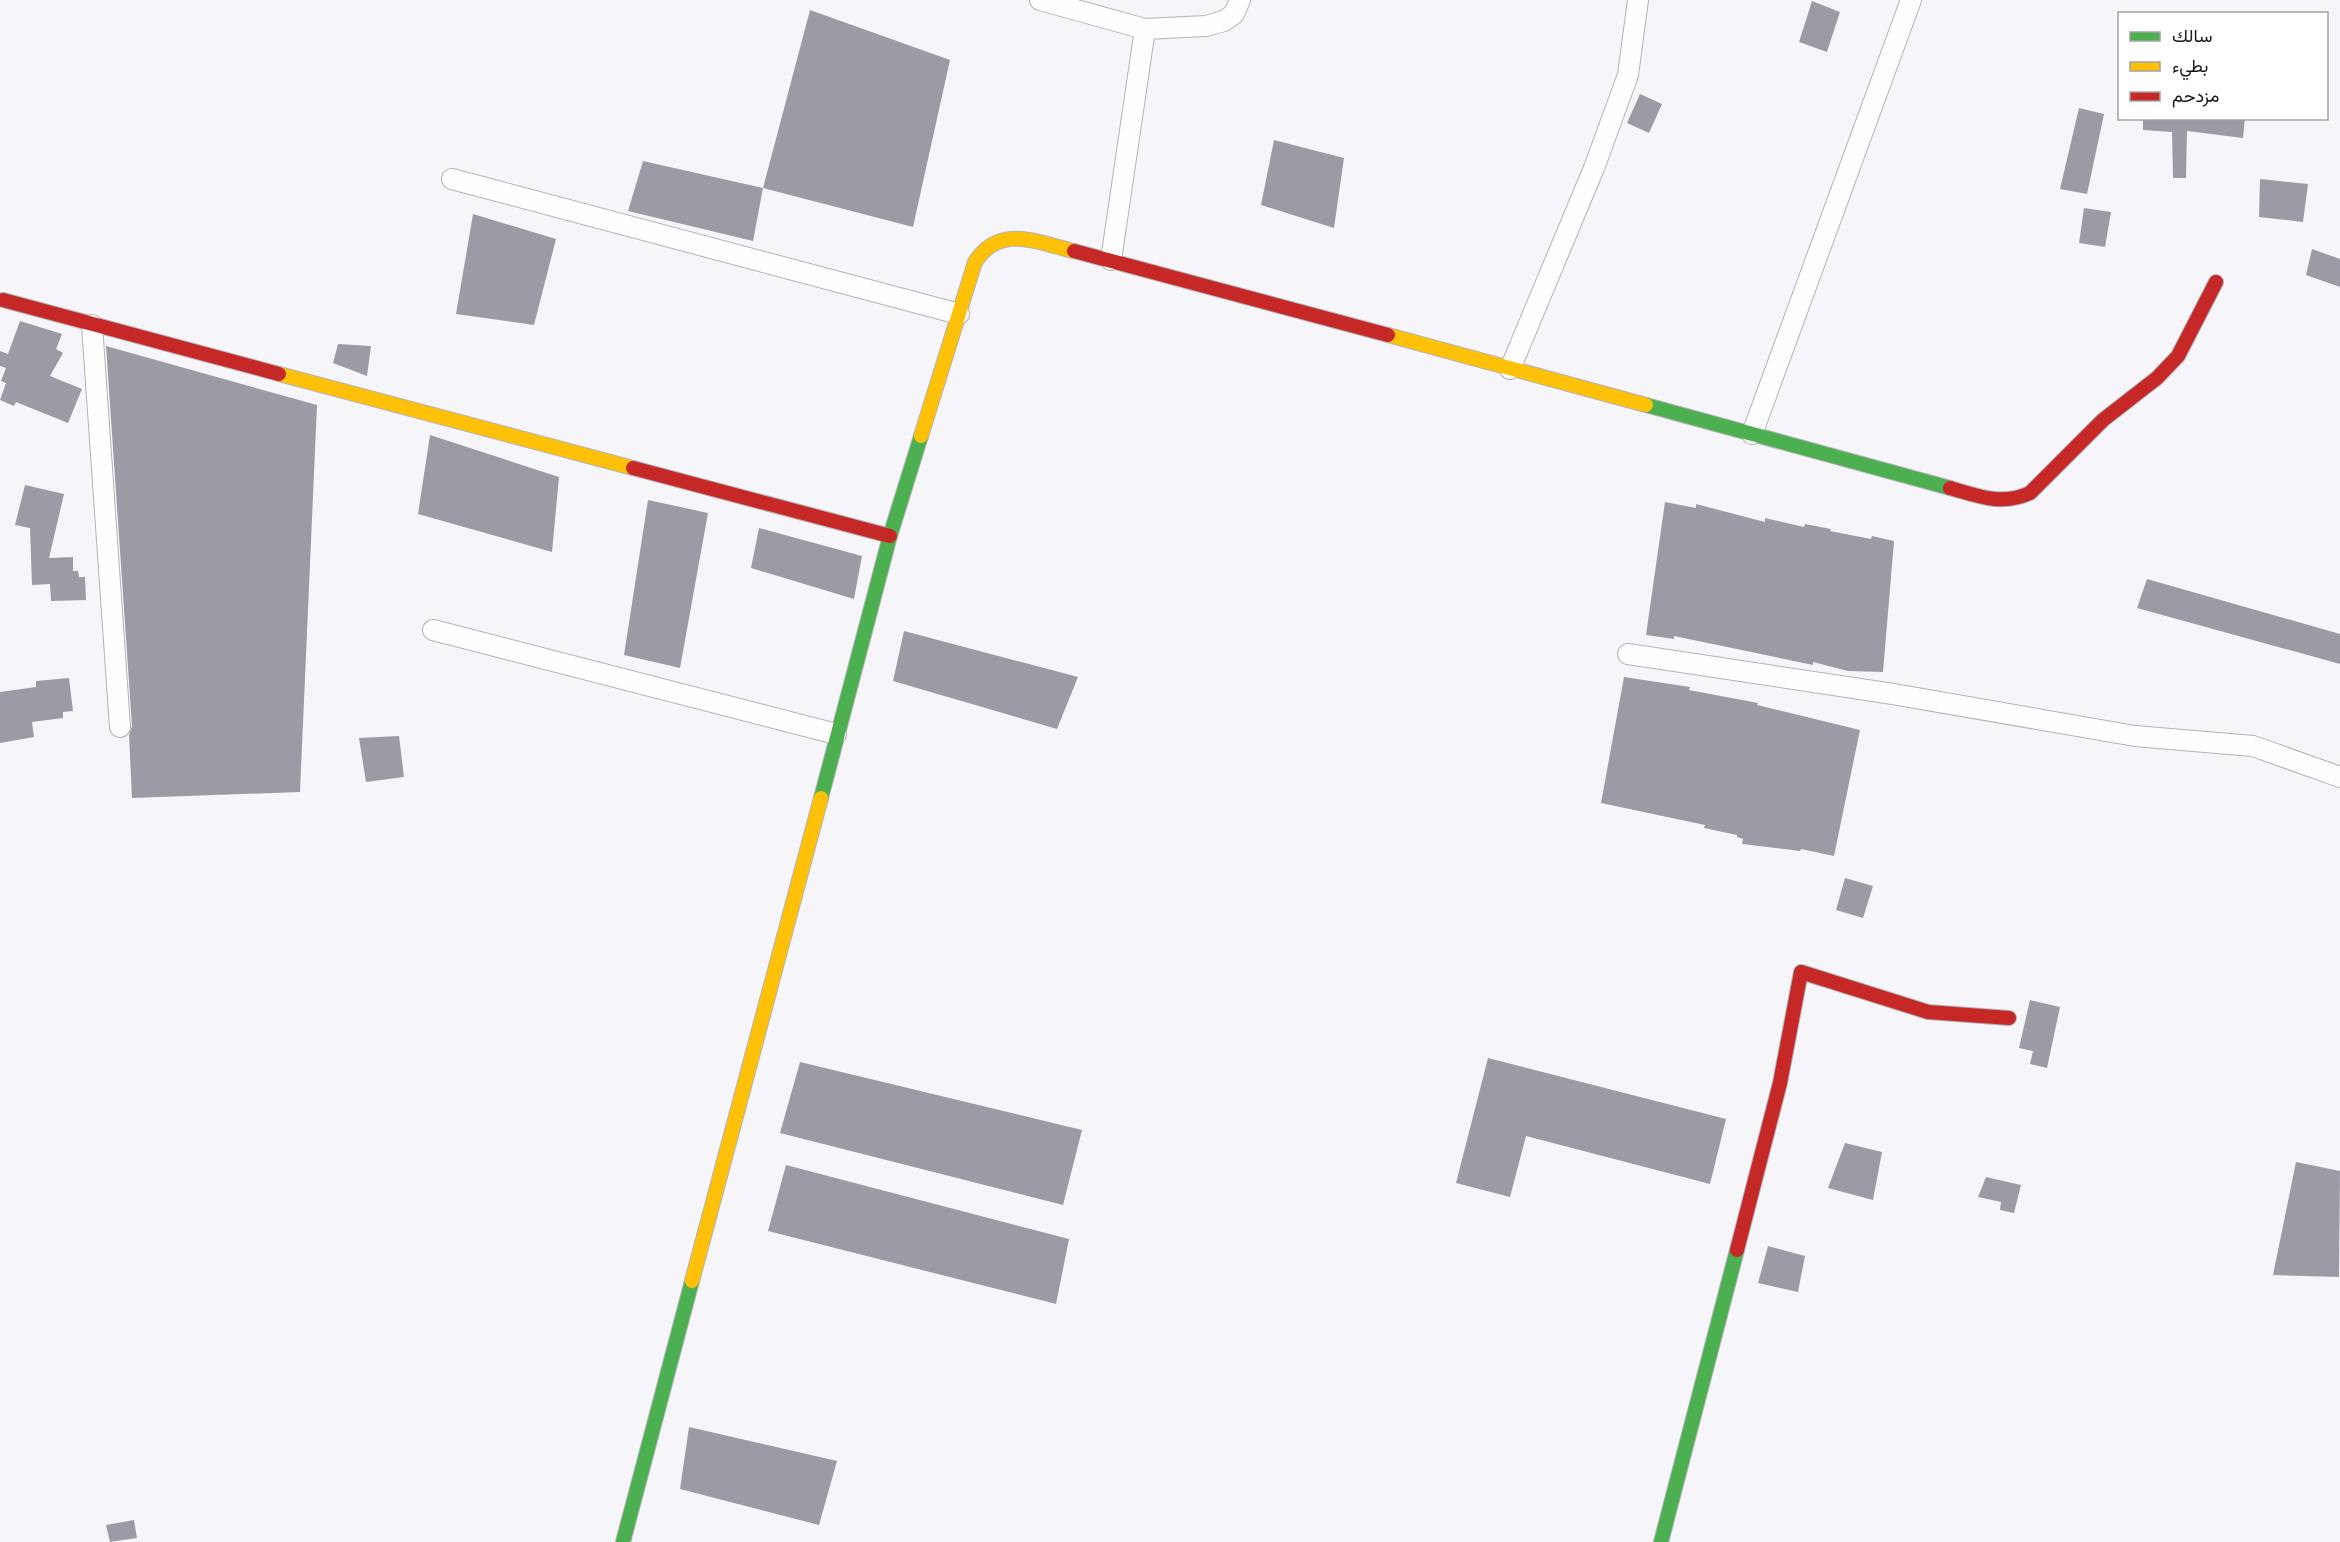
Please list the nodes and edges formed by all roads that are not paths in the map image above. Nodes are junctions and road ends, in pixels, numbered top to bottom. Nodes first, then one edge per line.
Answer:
1 (1040, 0) edge
2 (1240, 0) edge
3 (1638, 0) edge
4 (1911, 0) edge
5 (1145, 29) junction
6 (452, 179) dead end
7 (1111, 260) junction
8 (2216, 282) dead end
9 (3, 300) dead end
10 (959, 314) junction
11 (92, 325) junction
12 (1510, 369) junction
13 (1752, 434) junction
14 (890, 536) junction
15 (433, 630) dead end
16 (1628, 654) dead end
17 (120, 727) dead end
18 (836, 734) junction
19 (2340, 777) edge
20 (2009, 1018) dead end
21 (623, 1542) edge
22 (1661, 1542) edge

1 - 5 street
2 - 5 street
3 - 12 street
4 - 13 street
5 - 7 street
6 - 10 street
7 - 10 street
7 - 12 street
8 - 13 street
9 - 11 street
10 - 14 street
11 - 14 street
11 - 17 street
12 - 13 street
14 - 18 street
15 - 18 street
16 - 19 street
18 - 21 street
20 - 22 street

